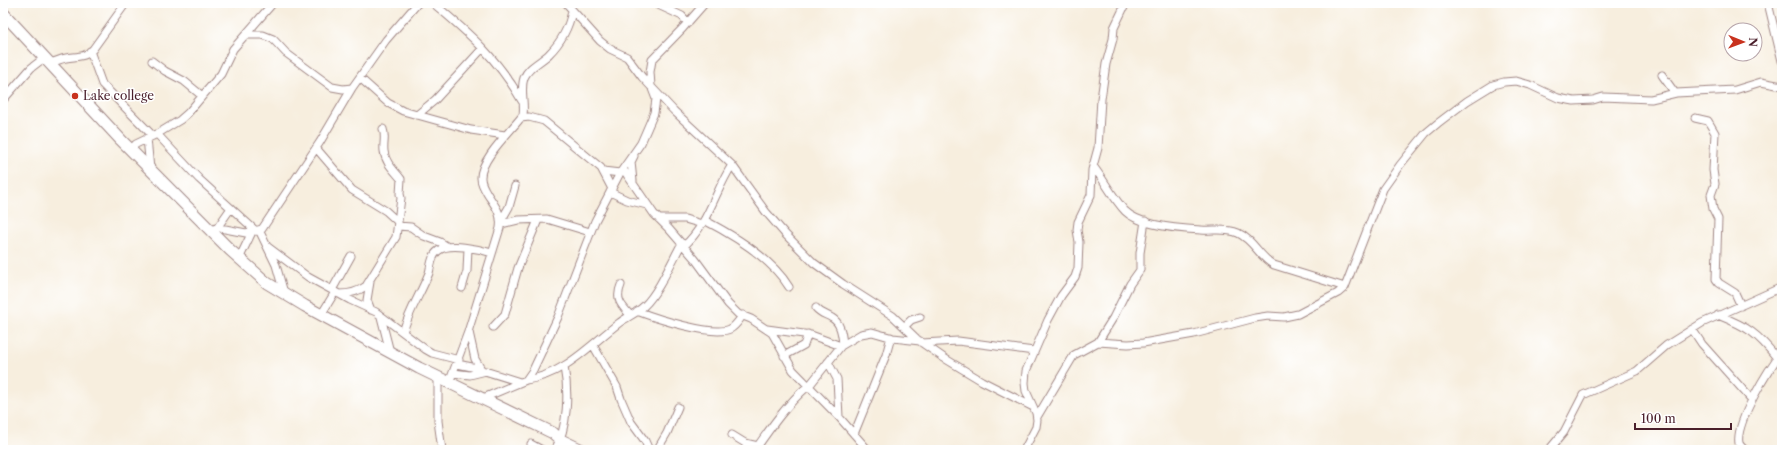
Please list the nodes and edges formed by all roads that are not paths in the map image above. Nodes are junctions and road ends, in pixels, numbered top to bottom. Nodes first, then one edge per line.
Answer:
1 (126, 3) edge
2 (273, 3) edge
3 (418, 3) edge
4 (433, 3) edge
5 (566, 3) edge
6 (654, 3) edge
7 (705, 3) edge
8 (1126, 3) edge
9 (1768, 3) edge
10 (572, 11) junction
11 (3, 13) edge
12 (688, 22) junction
13 (1782, 28) edge
14 (246, 35) junction
15 (1777, 43) junction
16 (482, 48) junction
17 (90, 51) junction
18 (47, 60) junction
19 (152, 61) dead end
20 (1782, 61) edge
21 (1662, 75) dead end
22 (360, 78) junction
23 (651, 86) junction
24 (1782, 86) edge
25 (352, 88) junction
26 (1675, 93) junction
27 (201, 95) junction
28 (3, 100) edge
29 (522, 103) junction
30 (417, 115) junction
31 (521, 118) junction
32 (1695, 118) dead end
33 (383, 129) dead end
34 (505, 135) junction
35 (152, 136) junction
36 (316, 148) junction
37 (131, 149) junction
38 (636, 151) junction
39 (732, 165) junction
40 (1093, 166) junction
41 (150, 169) junction
42 (603, 171) junction
43 (621, 171) junction
44 (633, 184) junction
45 (514, 186) dead end
46 (611, 191) junction
47 (647, 205) junction
48 (231, 208) junction
49 (659, 219) junction
50 (538, 220) junction
51 (1145, 221) junction
52 (703, 222) junction
53 (501, 223) junction
54 (398, 224) junction
55 (214, 230) junction
56 (256, 231) junction
57 (590, 232) junction
58 (683, 244) junction
59 (268, 247) junction
60 (448, 247) junction
61 (468, 248) junction
62 (492, 253) junction
63 (351, 256) dead end
64 (239, 260) junction
65 (370, 280) junction
66 (621, 285) dead end
67 (789, 287) dead end
68 (1345, 287) junction
69 (1782, 287) edge
70 (462, 288) dead end
71 (335, 292) junction
72 (284, 293) junction
73 (1741, 306) junction
74 (816, 308) dead end
75 (371, 310) junction
76 (637, 311) junction
77 (321, 315) junction
78 (742, 315) junction
79 (1718, 315) junction
80 (630, 316) junction
81 (381, 317) junction
82 (920, 317) dead end
83 (905, 326) junction
84 (494, 327) dead end
85 (766, 329) junction
86 (1692, 329) junction
87 (403, 332) junction
88 (468, 332) junction
89 (808, 334) junction
90 (891, 337) junction
91 (921, 342) junction
92 (1098, 342) junction
93 (593, 345) junction
94 (842, 345) junction
95 (1034, 351) junction
96 (390, 352) junction
97 (784, 356) junction
98 (1779, 359) edge
99 (458, 362) junction
100 (828, 362) junction
101 (564, 367) junction
102 (484, 370) junction
103 (438, 377) junction
104 (451, 378) junction
105 (523, 381) junction
106 (808, 386) junction
107 (480, 399) junction
108 (1752, 400) junction
109 (1033, 406) junction
110 (678, 407) dead end
111 (839, 417) junction
112 (1037, 417) junction
113 (1740, 432) junction
114 (854, 434) junction
115 (732, 435) dead end
116 (561, 440) junction
117 (531, 444) dead end
118 (756, 448) edge
119 (442, 450) edge
120 (542, 450) edge
121 (555, 450) edge
122 (582, 450) edge
123 (649, 450) edge
124 (657, 450) edge
125 (868, 450) edge
126 (1024, 450) edge
127 (1549, 450) edge
128 (1735, 450) edge
129 (1745, 450) edge

1 - 17 street
2 - 14 street
3 - 22 street
4 - 16 street
5 - 10 street
6 - 12 street
7 - 12 street
8 - 40 street
9 - 15 street
10 - 23 street
10 - 29 street
11 - 18 main road
12 - 23 street
13 - 15 street
14 - 25 street
14 - 27 street
15 - 20 street
16 - 29 street
16 - 30 street
17 - 18 street
17 - 35 street
18 - 28 street
18 - 37 main road
19 - 27 street
21 - 26 street
22 - 25 street
22 - 30 street
23 - 38 street
23 - 39 street
24 - 26 street
25 - 36 street
26 - 68 street
27 - 35 street
29 - 31 street
30 - 34 street
31 - 34 street
31 - 42 street
32 - 73 street
33 - 54 street
34 - 53 street
35 - 37 street
35 - 41 street
35 - 48 street
36 - 54 street
36 - 56 street
37 - 41 main road
38 - 43 street
38 - 44 street
39 - 52 street
39 - 83 street
40 - 51 street
40 - 95 street
41 - 55 main road
42 - 43 street
42 - 46 street
43 - 44 street
43 - 46 street
44 - 47 street
45 - 53 street
46 - 47 street
46 - 57 street
47 - 49 street
48 - 55 street
48 - 56 street
49 - 52 street
49 - 58 street
50 - 53 street
50 - 57 street
50 - 84 street
51 - 68 street
51 - 92 street
52 - 58 street
52 - 67 street
53 - 62 street
54 - 60 street
54 - 65 street
55 - 56 street
55 - 64 main road
56 - 59 street
56 - 64 street
57 - 105 street
58 - 76 street
58 - 78 street
59 - 71 street
59 - 72 street
60 - 61 street
60 - 87 street
61 - 62 street
61 - 70 street
62 - 88 street
63 - 71 street
64 - 72 main road
65 - 71 street
65 - 75 street
66 - 80 street
68 - 92 street
69 - 73 street
71 - 75 street
71 - 77 street
72 - 77 main road
73 - 79 street
74 - 94 street
75 - 81 street
76 - 78 street
76 - 80 street
77 - 96 main road
78 - 85 street
79 - 86 street
79 - 98 street
80 - 93 street
81 - 87 street
81 - 96 street
82 - 83 street
83 - 91 street
85 - 89 street
85 - 97 street
86 - 108 street
86 - 127 street
87 - 99 street
88 - 99 street
88 - 102 street
89 - 94 street
89 - 97 street
90 - 91 street
90 - 94 street
90 - 114 street
91 - 95 street
91 - 109 street
92 - 112 street
93 - 101 street
93 - 123 street
94 - 100 street
95 - 109 street
96 - 103 main road
97 - 106 street
98 - 108 street
99 - 102 street
99 - 104 street
100 - 106 street
100 - 111 street
101 - 105 street
101 - 116 street
102 - 104 street
102 - 105 street
103 - 104 main road
103 - 119 street
104 - 107 main road
105 - 107 street
106 - 111 street
106 - 118 street
107 - 116 main road
108 - 113 street
109 - 112 street
110 - 124 street
111 - 114 street
112 - 126 street
113 - 128 street
113 - 129 street
114 - 125 street
115 - 118 street
116 - 121 street
116 - 122 main road
117 - 120 street

